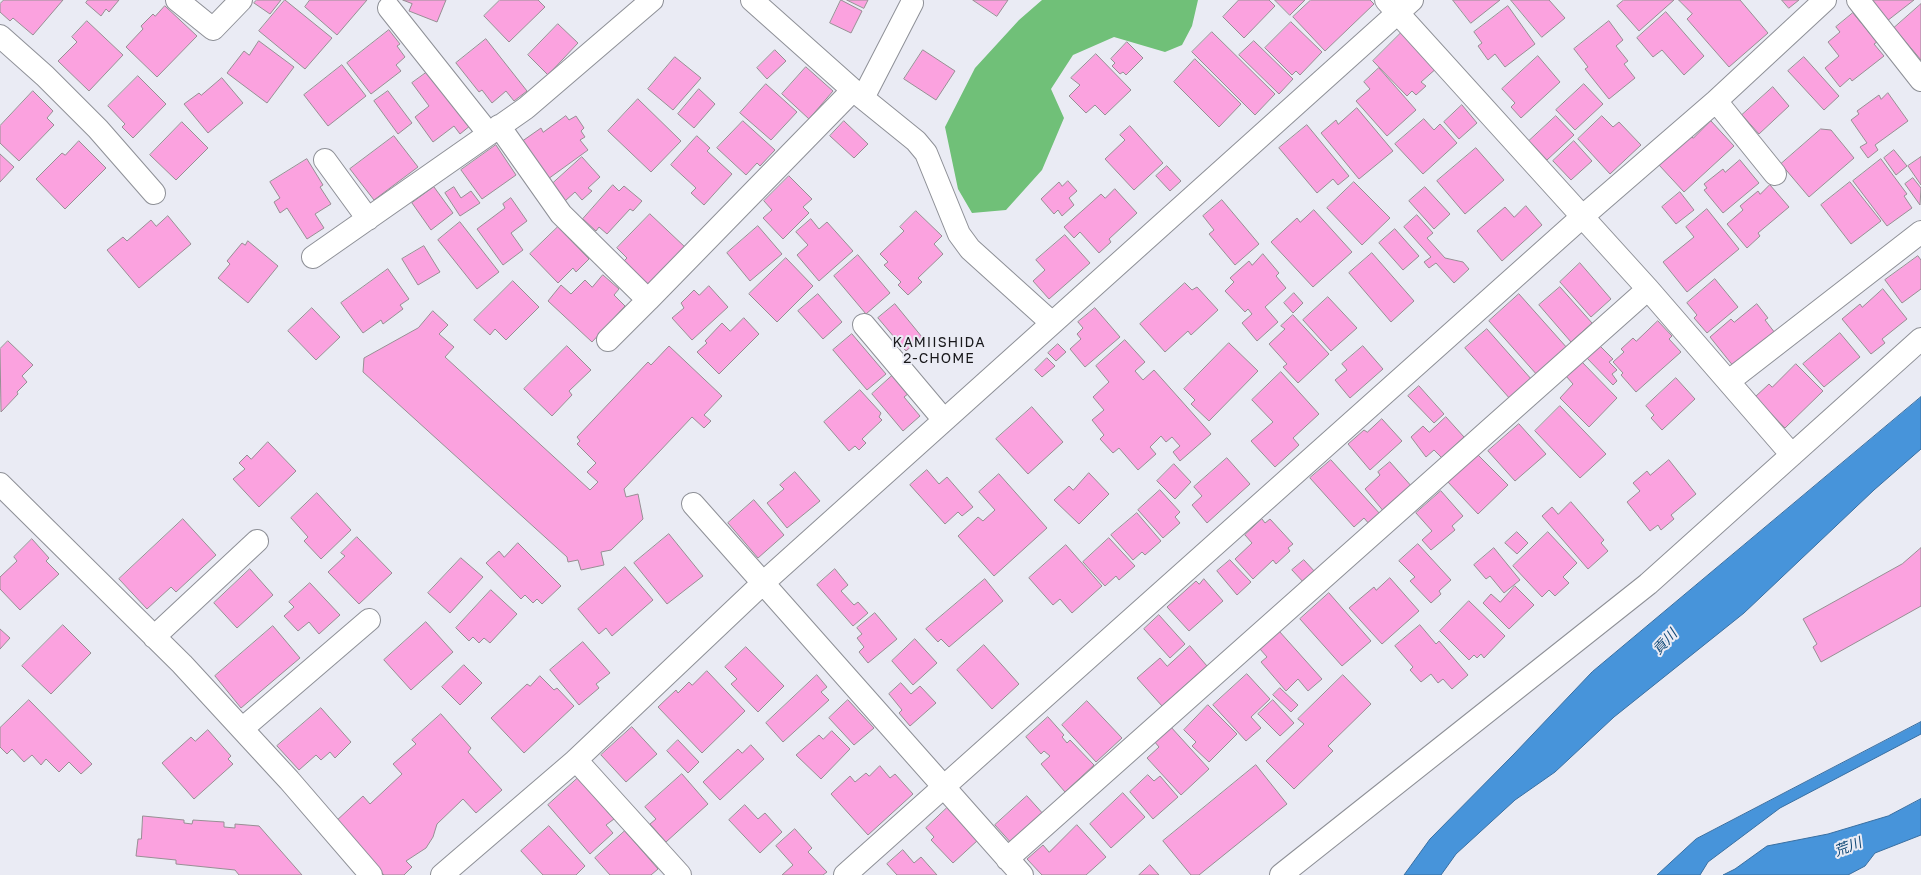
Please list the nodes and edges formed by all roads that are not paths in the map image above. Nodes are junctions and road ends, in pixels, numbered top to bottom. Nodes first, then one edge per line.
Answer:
1 (178, 0) edge
2 (241, 0) edge
3 (652, 0) edge
4 (752, 0) edge
5 (1825, 0) edge
6 (1858, 0) edge
7 (912, 3) dead end
8 (1398, 4) edge
9 (389, 8) dead end
10 (0, 36) edge
11 (1921, 80) edge
12 (858, 94) junction
13 (1716, 101) junction
14 (494, 130) junction
15 (325, 160) dead end
16 (1775, 174) dead end
17 (154, 193) dead end
18 (1582, 217) junction
19 (368, 219) junction
20 (1921, 232) edge
21 (314, 257) dead end
22 (1648, 289) junction
23 (648, 300) junction
24 (1052, 323) junction
25 (864, 325) dead end
26 (1921, 339) edge
27 (608, 340) dead end
28 (1729, 381) junction
29 (944, 420) junction
30 (1792, 455) junction
31 (0, 484) edge
32 (693, 504) dead end
33 (256, 541) dead end
34 (764, 583) junction
35 (369, 620) dead end
36 (154, 637) junction
37 (242, 729) junction
38 (576, 760) junction
39 (944, 785) junction
40 (1007, 859) junction
41 (371, 875) edge
42 (442, 875) edge
43 (680, 875) edge
44 (845, 875) edge
45 (1022, 875) edge
46 (1281, 875) edge

1 - 2 street
3 - 14 street
4 - 12 street
5 - 13 street
6 - 11 street
7 - 12 street
8 - 18 street
8 - 24 street
9 - 14 street
10 - 17 street
12 - 23 street
12 - 24 street
13 - 16 street
13 - 18 street
14 - 19 street
14 - 23 street
15 - 19 street
18 - 22 street
18 - 39 street
19 - 21 street
20 - 28 street
22 - 28 street
22 - 40 street
23 - 27 street
24 - 29 street
25 - 29 street
26 - 30 street
28 - 30 street
29 - 34 street
30 - 46 street
31 - 36 street
32 - 34 street
33 - 36 street
34 - 38 street
34 - 39 street
35 - 37 street
36 - 37 street
37 - 41 street
38 - 42 street
38 - 43 street
39 - 40 street
39 - 44 street
40 - 45 street

